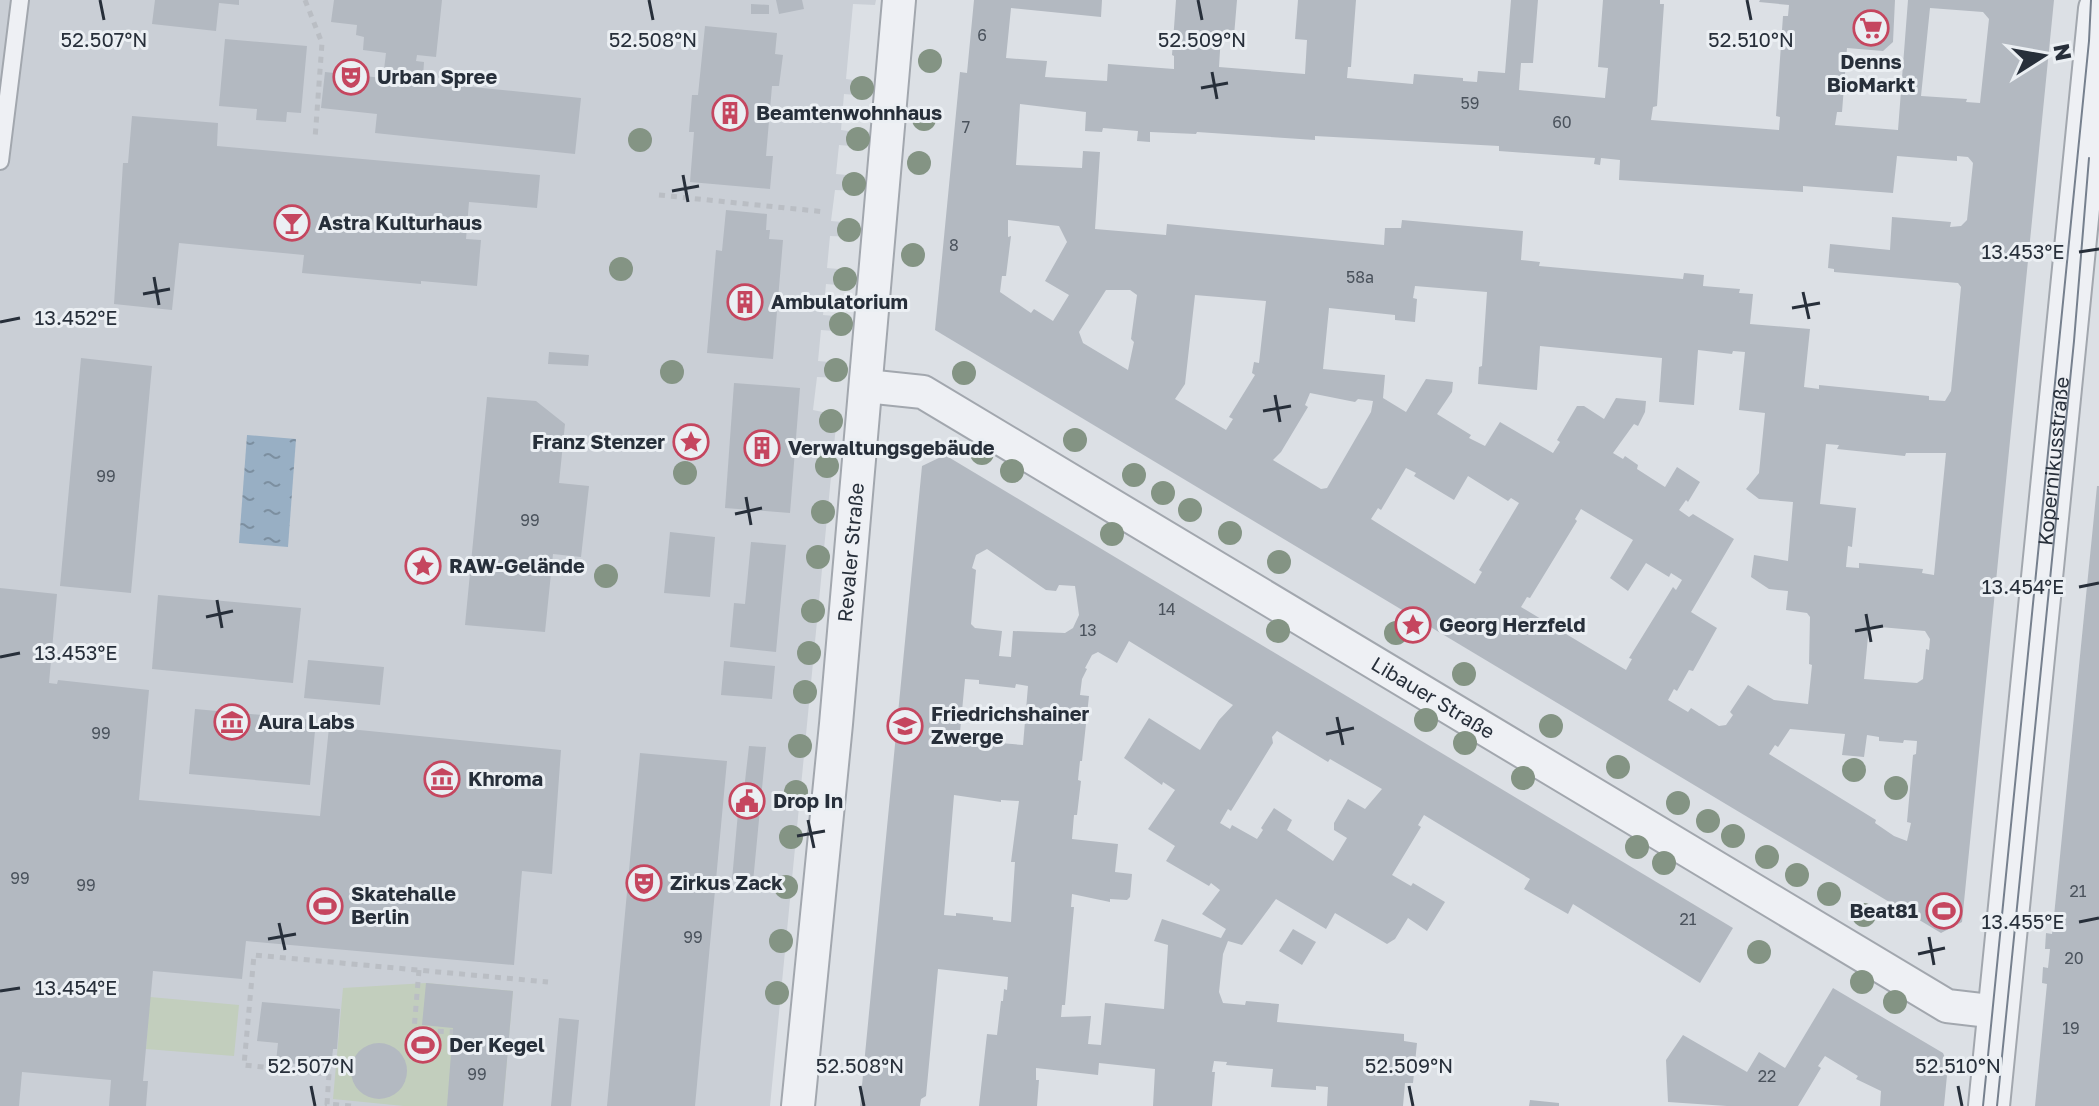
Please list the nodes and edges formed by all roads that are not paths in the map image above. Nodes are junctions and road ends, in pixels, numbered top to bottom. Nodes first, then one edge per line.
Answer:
1 (20, 0) edge
2 (899, 0) edge
3 (2099, 9) edge
4 (0, 161) edge
5 (866, 386) junction
6 (1998, 1012) junction
7 (798, 1106) edge
8 (1989, 1106) edge

1 - 4 lane
2 - 5 street, Revaler Straße
3 - 6 street, Kopernikusstraße
5 - 6 street, Libauer Straße
5 - 7 street, Revaler Straße
6 - 8 street, Kopernikusstraße

